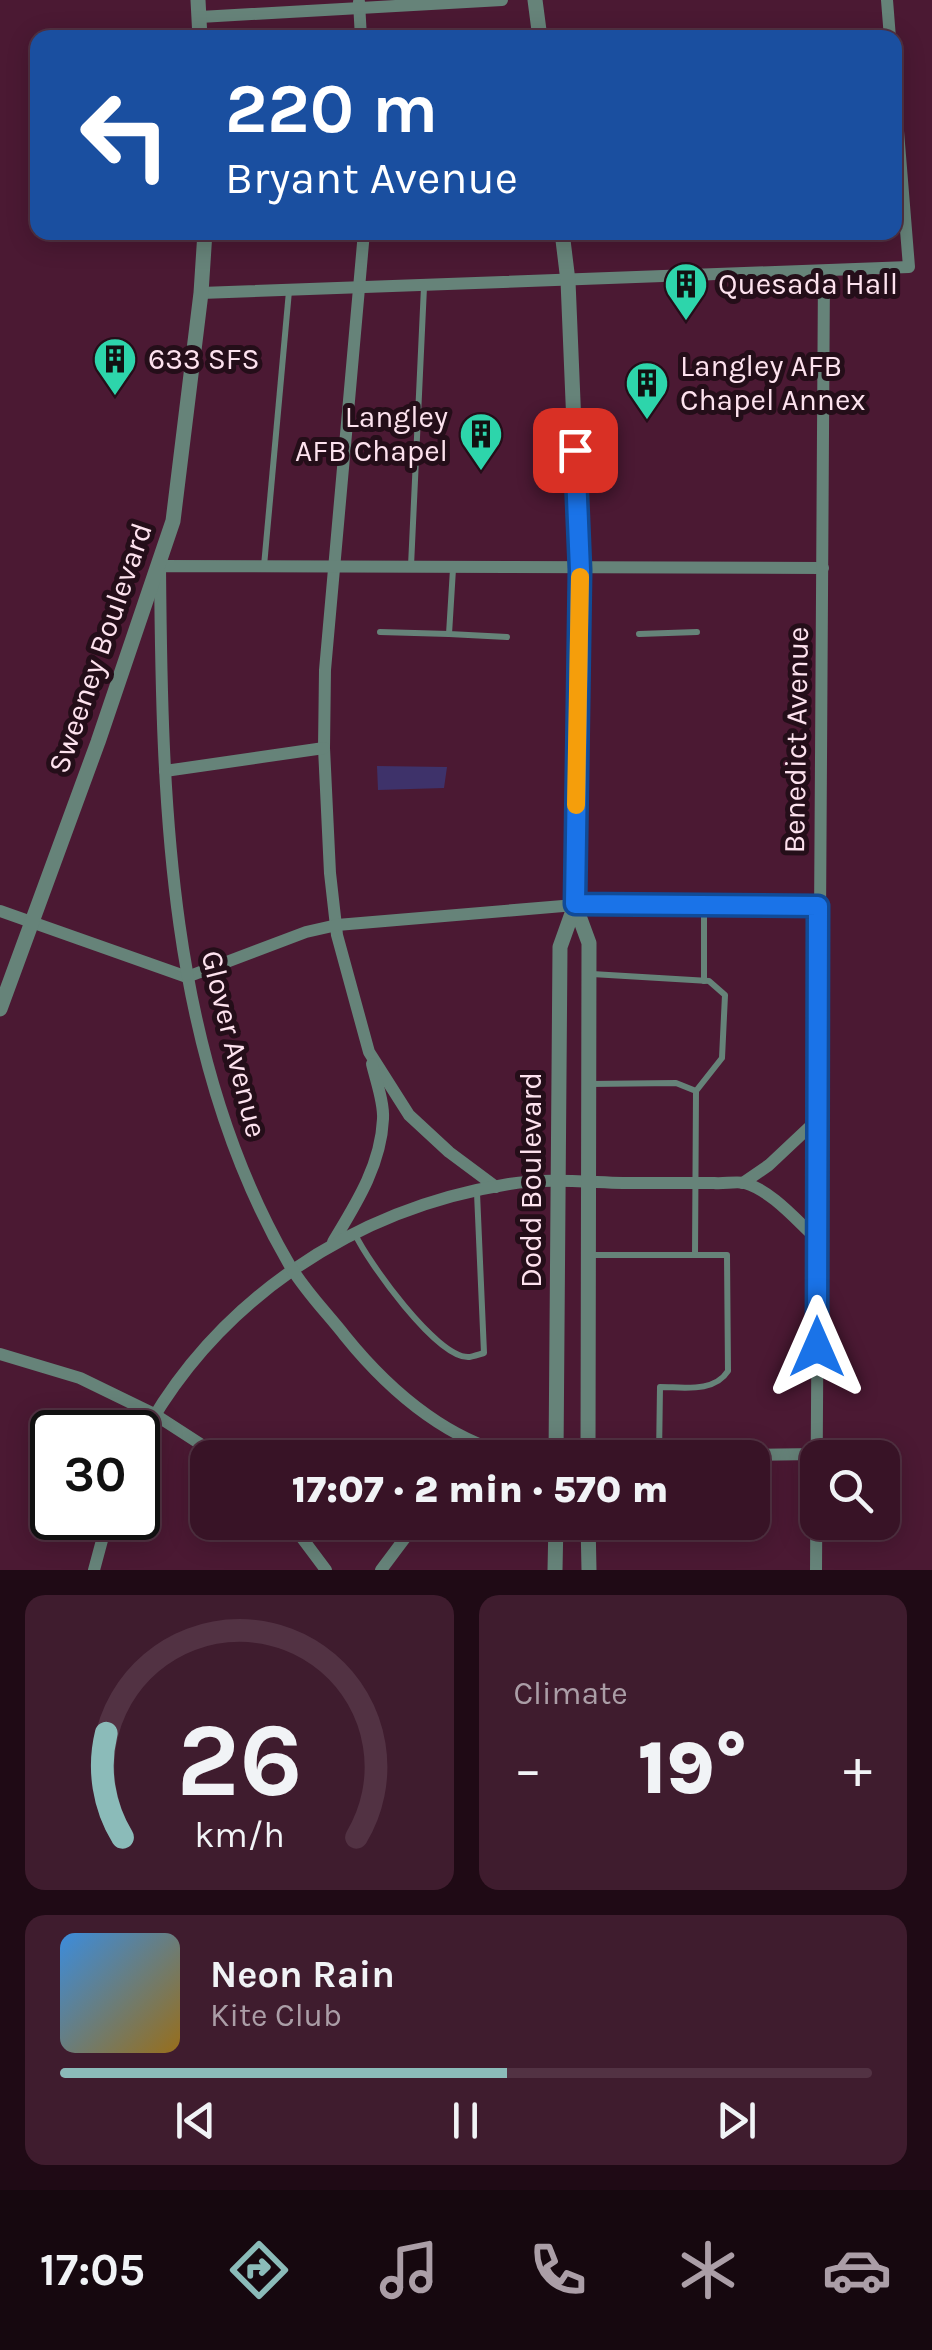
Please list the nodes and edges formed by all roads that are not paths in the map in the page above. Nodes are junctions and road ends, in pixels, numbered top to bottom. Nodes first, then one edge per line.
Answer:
1 (502, 0) edge
2 (535, 0) edge
3 (887, 0) edge
4 (359, 4) edge
5 (198, 8) edge
6 (361, 30) edge
7 (539, 30) edge
8 (889, 30) edge
9 (902, 197) edge
10 (205, 240) edge
11 (364, 240) edge
12 (563, 240) edge
13 (824, 271) junction
14 (568, 281) junction
15 (424, 286) junction
16 (361, 289) junction
17 (290, 291) junction
18 (202, 294) junction
19 (160, 566) junction
20 (332, 566) junction
21 (264, 567) junction
22 (411, 567) junction
23 (454, 568) junction
24 (823, 568) junction
25 (580, 570) junction
26 (380, 632) dead end
27 (697, 632) dead end
28 (449, 634) junction
29 (639, 634) dead end
30 (507, 637) dead end
31 (324, 748) junction
32 (165, 771) junction
33 (575, 904) junction
34 (704, 906) junction
35 (818, 906) junction
36 (0, 911) edge
37 (31, 920) junction
38 (337, 924) junction
39 (589, 974) junction
40 (187, 977) junction
41 (704, 981) junction
42 (0, 1008) edge
43 (370, 1052) junction
44 (589, 1084) junction
45 (696, 1091) junction
46 (819, 1118) junction
47 (558, 1181) junction
48 (590, 1182) junction
49 (694, 1183) junction
50 (743, 1183) junction
51 (496, 1187) junction
52 (478, 1192) junction
53 (354, 1232) junction
54 (817, 1239) junction
55 (332, 1243) junction
56 (589, 1254) junction
57 (695, 1254) junction
58 (292, 1268) junction
59 (0, 1354) edge
60 (146, 1410) edge
61 (157, 1410) edge
62 (160, 1418) edge
63 (194, 1440) edge
64 (474, 1440) edge
65 (556, 1440) edge
66 (588, 1440) edge
67 (658, 1440) edge
68 (817, 1440) edge
69 (800, 1454) edge
70 (770, 1455) edge
71 (102, 1540) edge
72 (304, 1540) edge
73 (404, 1540) edge
74 (556, 1540) edge
75 (588, 1540) edge
76 (816, 1540) edge
77 (94, 1570) edge
78 (326, 1570) edge
79 (381, 1570) edge
80 (555, 1570) edge
81 (589, 1570) edge
82 (816, 1570) edge

1 - 4 street
2 - 7 street
3 - 8 street
4 - 5 street
4 - 6 street
9 - 13 street
10 - 18 street, Sweeney Boulevard
11 - 16 street
12 - 14 street, Dodd Boulevard
13 - 14 street
13 - 24 street, Benedict Avenue
14 - 15 street
14 - 25 street, Dodd Boulevard
15 - 16 street
15 - 22 lane
16 - 17 street
16 - 20 street
17 - 18 street
17 - 21 lane
18 - 19 street, Sweeney Boulevard
19 - 21 street
19 - 32 street, Glover Avenue
19 - 37 street, Sweeney Boulevard
20 - 21 street
20 - 22 street
20 - 31 street
22 - 23 street
23 - 25 street
23 - 28 lane
24 - 25 street
24 - 35 street, Benedict Avenue
25 - 33 street, Dodd Boulevard
26 - 28 lane
27 - 29 lane
28 - 30 lane
31 - 32 street
31 - 38 street
32 - 40 street, Glover Avenue
33 - 34 street
33 - 38 street
33 - 39 street, Dodd Boulevard
33 - 47 street, Dodd Boulevard
34 - 35 street
34 - 41 lane
35 - 46 street, Benedict Avenue
36 - 37 street
37 - 40 street
37 - 42 street, Sweeney Boulevard
38 - 40 street
38 - 43 street
39 - 41 lane
39 - 44 street, Dodd Boulevard
40 - 58 street, Glover Avenue
41 - 45 lane
43 - 51 street
43 - 55 street
44 - 45 lane
44 - 48 street, Dodd Boulevard
45 - 49 lane
46 - 50 street
46 - 54 street, Benedict Avenue
47 - 48 street
47 - 51 street
47 - 65 street, Dodd Boulevard
48 - 49 street
48 - 56 street, Dodd Boulevard
49 - 50 street
49 - 57 lane
50 - 54 street
51 - 52 street
52 - 53 street
52 - 53 lane
53 - 55 street
54 - 68 street, Benedict Avenue
55 - 58 street
56 - 57 lane
56 - 66 street, Dodd Boulevard
57 - 67 lane
58 - 61 street
58 - 64 street, Glover Avenue
59 - 60 street
62 - 63 street
69 - 70 street
71 - 77 street
72 - 78 street
73 - 79 street
74 - 80 street
75 - 81 street
76 - 82 street, Benedict Avenue

